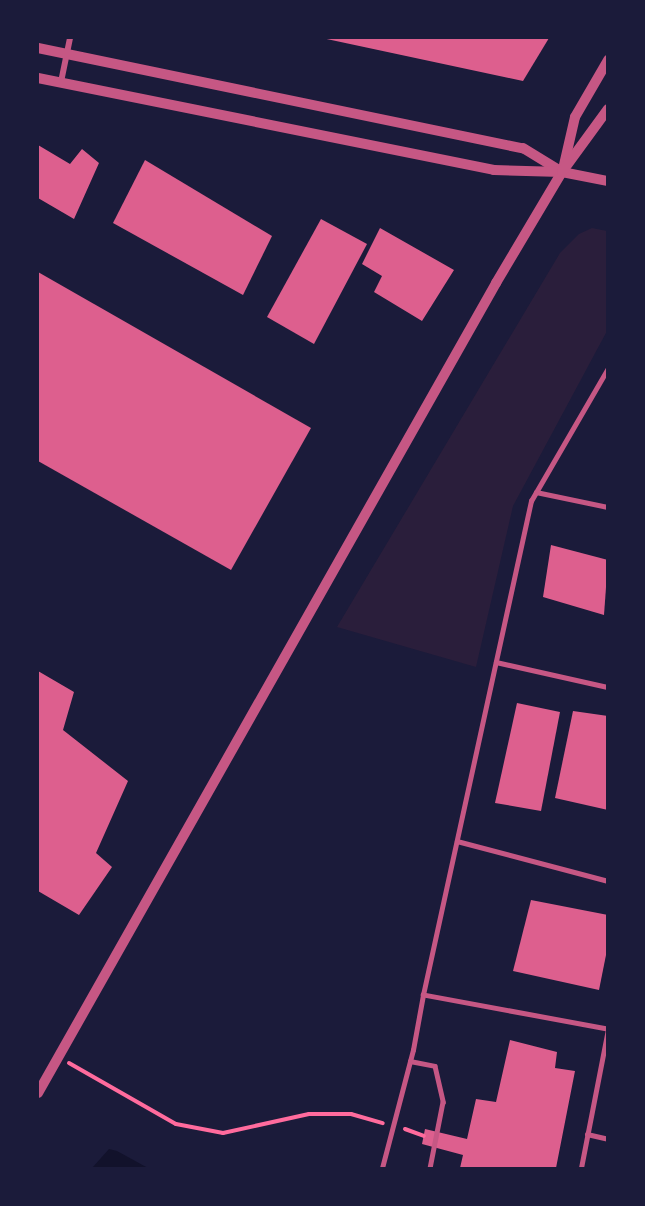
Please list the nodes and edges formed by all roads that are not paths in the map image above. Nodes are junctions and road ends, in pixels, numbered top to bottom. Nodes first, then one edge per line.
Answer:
1 (70, 38) edge
2 (38, 48) edge
3 (67, 54) junction
4 (608, 60) edge
5 (38, 78) edge
6 (61, 82) junction
7 (608, 109) edge
8 (562, 172) junction
9 (608, 181) edge
10 (608, 368) edge
11 (536, 492) junction
12 (608, 507) edge
13 (496, 662) junction
14 (608, 687) edge
15 (457, 841) junction
16 (608, 881) edge
17 (423, 995) junction
18 (607, 1029) edge
19 (410, 1061) junction
20 (38, 1093) edge
21 (587, 1134) junction
22 (608, 1138) edge
23 (382, 1168) edge
24 (430, 1168) edge
25 (580, 1168) edge

1 - 3 street
2 - 3 street
3 - 6 street
3 - 8 street
4 - 8 street
5 - 6 street
6 - 8 street
7 - 8 street
8 - 9 street
8 - 20 street
10 - 11 lane
11 - 12 lane
11 - 13 lane
13 - 14 lane
13 - 15 lane
15 - 16 lane
15 - 17 lane
17 - 18 lane
17 - 19 lane
18 - 21 lane
19 - 23 lane
19 - 24 lane
21 - 22 lane
21 - 25 lane

